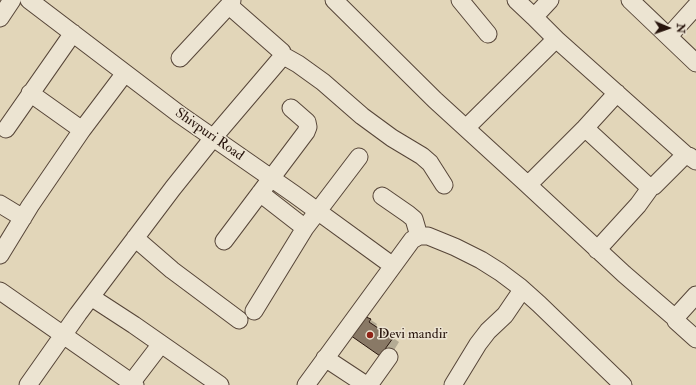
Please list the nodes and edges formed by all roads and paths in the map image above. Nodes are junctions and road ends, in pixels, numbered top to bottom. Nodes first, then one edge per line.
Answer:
1 (12, 0) edge
2 (29, 0) edge
3 (334, 0) edge
4 (460, 0) edge
5 (516, 0) edge
6 (550, 0) edge
7 (630, 0) edge
8 (232, 2) edge
9 (696, 6) edge
10 (534, 17) junction
11 (0, 18) edge
12 (73, 33) junction
13 (488, 34) dead end
14 (669, 36) junction
15 (556, 39) junction
16 (282, 55) junction
17 (180, 58) dead end
18 (696, 63) edge
19 (125, 73) junction
20 (30, 93) junction
21 (616, 93) junction
22 (291, 108) dead end
23 (466, 128) junction
24 (586, 128) junction
25 (6, 129) dead end
26 (82, 130) junction
27 (213, 138) junction
28 (359, 157) dead end
29 (691, 158) edge
30 (271, 178) junction
31 (444, 185) dead end
32 (528, 185) junction
33 (651, 187) junction
34 (260, 193) junction
35 (382, 196) dead end
36 (0, 204) edge
37 (317, 212) junction
38 (23, 218) junction
39 (305, 228) junction
40 (419, 236) junction
41 (135, 238) junction
42 (224, 241) dead end
43 (597, 250) junction
44 (0, 255) edge
45 (393, 266) junction
46 (522, 290) junction
47 (0, 291) edge
48 (696, 295) edge
49 (90, 297) junction
50 (675, 318) junction
51 (63, 335) junction
52 (696, 339) edge
53 (161, 344) junction
54 (389, 357) dead end
55 (325, 358) junction
56 (615, 383) edge
57 (134, 384) edge
58 (28, 385) edge
59 (220, 385) edge
60 (306, 385) edge
61 (367, 385) edge
62 (453, 385) edge

1 - 11 street
2 - 12 street, Shivpuri Road
3 - 23 street
4 - 13 street
5 - 10 street
6 - 10 street
7 - 14 street
8 - 16 street
8 - 17 street
9 - 14 street
10 - 15 street
12 - 19 street, Shivpuri Road
12 - 20 street
14 - 18 street
15 - 21 street
15 - 23 street
16 - 27 street
16 - 31 street
19 - 26 street
19 - 27 street, Shivpuri Road
20 - 25 street
20 - 26 street
21 - 24 street
21 - 29 street
22 - 30 street
23 - 32 street
24 - 32 street
24 - 33 street
26 - 38 street
27 - 30 street, Shivpuri Road
27 - 41 street
28 - 37 street
29 - 33 street
30 - 34 street
30 - 37 street, Shivpuri Road
32 - 43 street
33 - 43 street
34 - 39 street
34 - 42 street
35 - 40 street
36 - 38 street
37 - 39 street
37 - 45 street, Shivpuri Road
38 - 44 street
39 - 41 street
40 - 45 street
40 - 46 street
41 - 49 street
43 - 50 street
45 - 55 street
46 - 56 street
46 - 62 street
47 - 51 street
48 - 50 street
49 - 51 street
49 - 53 street
50 - 52 street
51 - 57 street
51 - 58 street
53 - 57 street
53 - 59 street
54 - 61 street
55 - 60 street
55 - 61 street

